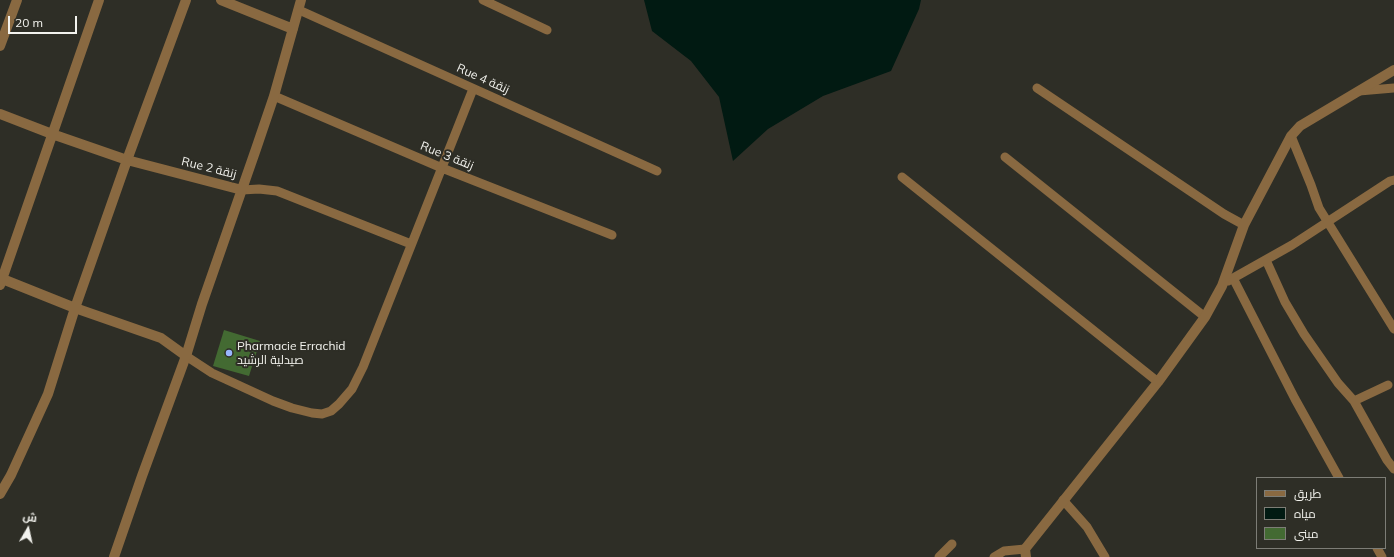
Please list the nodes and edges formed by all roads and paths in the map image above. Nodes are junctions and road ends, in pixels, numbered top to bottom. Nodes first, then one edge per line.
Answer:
1 (17, 0) edge
2 (99, 0) edge
3 (186, 0) edge
4 (222, 0) edge
5 (301, 0) edge
6 (483, 0) edge
7 (299, 10) junction
8 (293, 29) junction
9 (547, 30) dead end
10 (0, 46) edge
11 (1394, 70) edge
12 (1037, 88) dead end
13 (1394, 88) edge
14 (472, 89) junction
15 (1359, 91) junction
16 (274, 96) junction
17 (0, 114) edge
18 (52, 134) junction
19 (1291, 136) junction
20 (1005, 157) dead end
21 (127, 160) junction
22 (442, 168) junction
23 (657, 171) dead end
24 (902, 177) dead end
25 (1394, 180) edge
26 (242, 190) junction
27 (1327, 222) junction
28 (1244, 225) junction
29 (612, 235) dead end
30 (411, 244) junction
31 (1266, 260) junction
32 (1233, 278) junction
33 (1, 281) edge
34 (1222, 286) junction
35 (75, 308) junction
36 (1204, 317) junction
37 (1394, 329) edge
38 (186, 356) junction
39 (1158, 382) junction
40 (1388, 385) dead end
41 (1354, 401) junction
42 (1394, 468) edge
43 (1338, 477) edge
44 (0, 494) edge
45 (1063, 500) junction
46 (952, 544) dead end
47 (1025, 553) edge
48 (114, 557) edge
49 (939, 557) edge
50 (994, 557) edge
51 (1104, 557) edge

1 - 10 street
2 - 18 street
3 - 21 street
4 - 8 street
5 - 7 street
6 - 9 lane
7 - 8 street
7 - 14 lane, Rue 4 زنقة
8 - 16 street
11 - 15 street
12 - 28 lane
13 - 15 lane
14 - 22 lane
14 - 23 lane, Rue 4 زنقة
15 - 19 street
16 - 22 lane, Rue 3 زنقة
16 - 26 street
17 - 18 street, Rue 2 زنقة
18 - 21 street, Rue 2 زنقة
18 - 33 street
19 - 27 lane
19 - 28 street
20 - 36 lane
21 - 26 street, Rue 2 زنقة
21 - 35 street
22 - 29 lane, Rue 3 زنقة
22 - 30 lane
24 - 39 lane
25 - 27 lane
26 - 30 lane, Rue 2 زنقة
26 - 38 street
27 - 31 lane
27 - 37 lane
28 - 34 street
30 - 38 lane
31 - 32 lane
31 - 41 lane
32 - 34 lane
32 - 43 lane
33 - 35 street
34 - 36 street
35 - 38 street
35 - 44 street
36 - 39 street
38 - 48 street
39 - 45 street
40 - 41 lane
41 - 42 lane
45 - 47 street
45 - 51 lane
46 - 49 lane
47 - 50 lane

